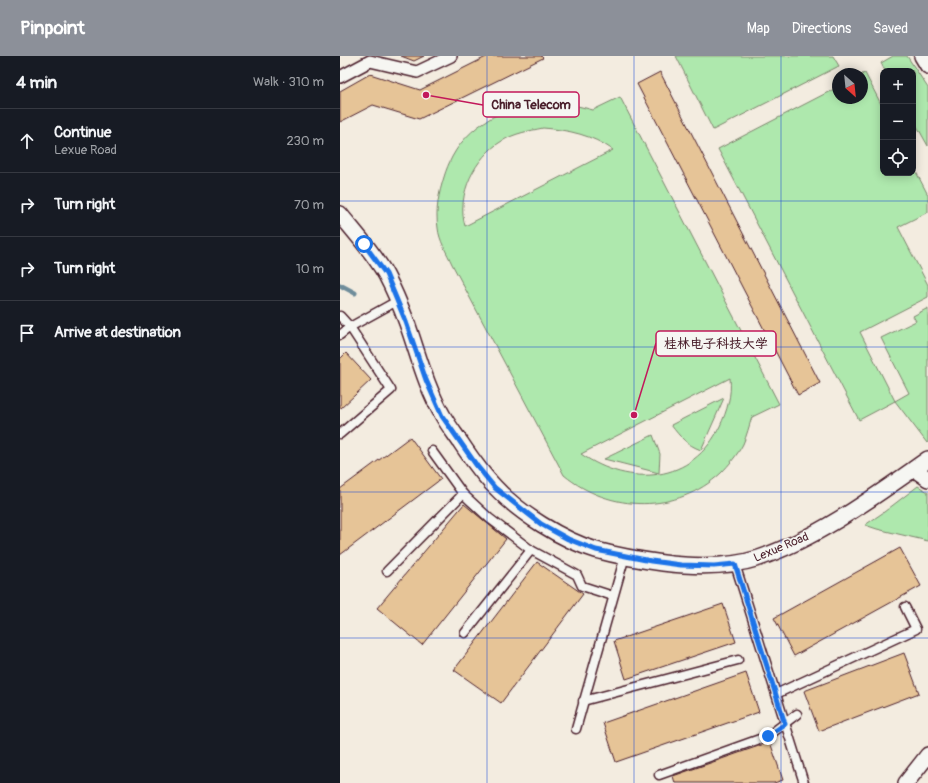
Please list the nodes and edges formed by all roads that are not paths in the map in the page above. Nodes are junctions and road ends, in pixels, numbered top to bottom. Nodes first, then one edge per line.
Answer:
1 (451, 56) edge
2 (922, 56) edge
3 (928, 66) edge
4 (340, 77) edge
5 (340, 214) edge
6 (397, 300) junction
7 (340, 316) edge
8 (350, 327) junction
9 (340, 335) edge
10 (340, 434) edge
11 (432, 451) dead end
12 (928, 459) edge
13 (914, 469) junction
14 (928, 479) edge
15 (463, 494) junction
16 (531, 550) junction
17 (625, 556) junction
18 (735, 564) junction
19 (387, 571) dead end
20 (613, 596) junction
21 (905, 607) dead end
22 (465, 633) dead end
23 (738, 660) dead end
24 (776, 694) junction
25 (583, 701) junction
26 (797, 714) dead end
27 (785, 724) junction
28 (576, 729) dead end
29 (928, 756) edge
30 (659, 775) dead end
31 (804, 783) edge
32 (906, 783) edge

1 - 4 street
2 - 3 street
5 - 6 street, Lexue Road
6 - 8 lane
6 - 17 street, Lexue Road
7 - 8 lane
8 - 9 lane
8 - 10 lane
11 - 15 lane
12 - 13 street, Lexue Road
13 - 14 street
13 - 18 street, Lexue Road
15 - 16 lane
15 - 19 lane
16 - 20 lane
16 - 22 lane
17 - 18 street, Lexue Road
17 - 20 lane
18 - 24 lane
20 - 25 lane
21 - 24 lane
23 - 25 lane
24 - 27 lane
25 - 28 lane
26 - 27 lane
27 - 30 lane
27 - 31 lane
29 - 32 street

